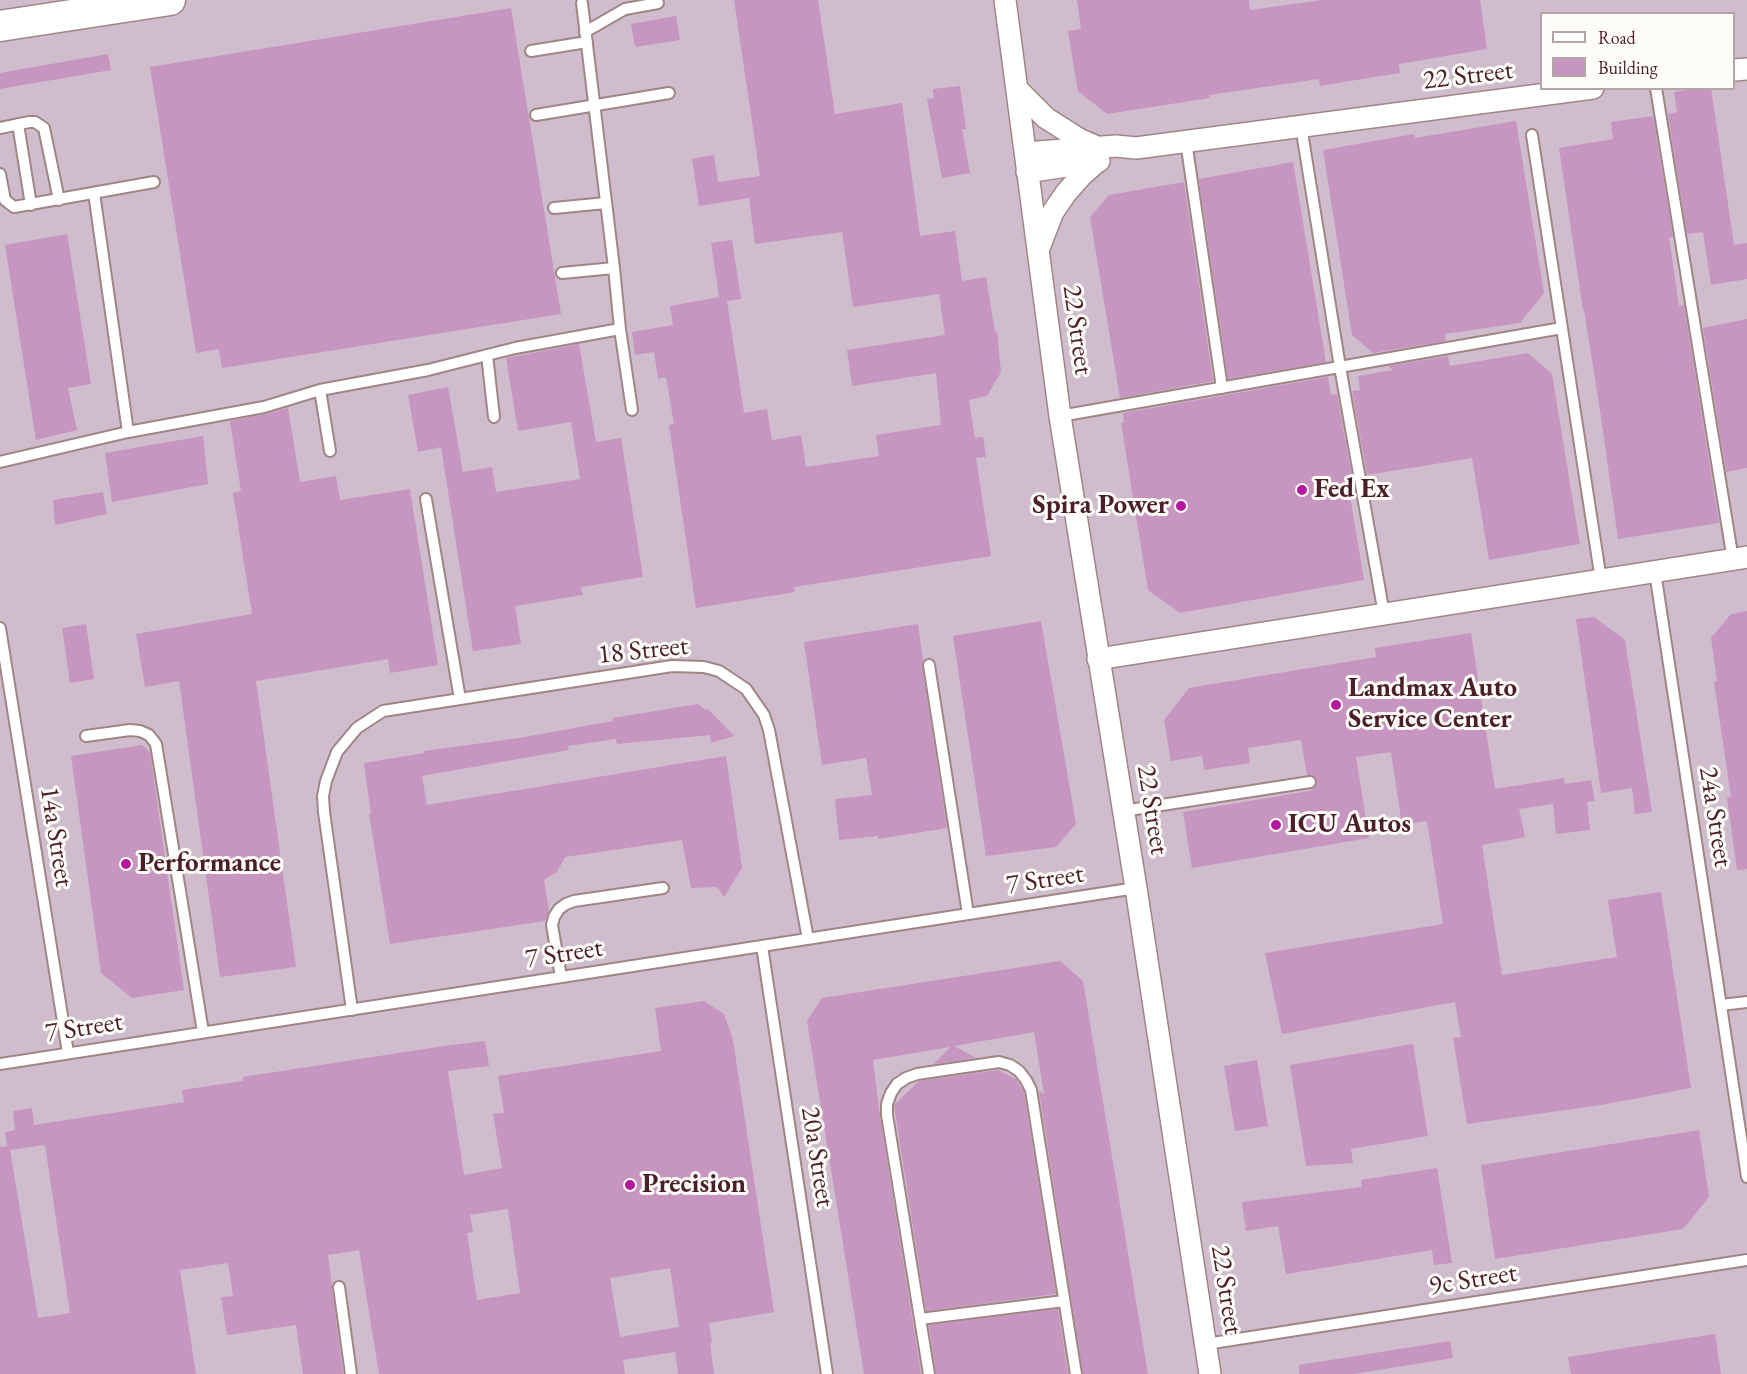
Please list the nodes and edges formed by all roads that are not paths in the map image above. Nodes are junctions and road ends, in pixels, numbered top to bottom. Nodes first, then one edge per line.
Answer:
1 (170, 0) edge
2 (1005, 0) edge
3 (582, 3) dead end
4 (658, 3) dead end
5 (0, 26) edge
6 (586, 37) junction
7 (531, 51) dead end
8 (1018, 90) junction
9 (1578, 90) edge
10 (1656, 90) edge
11 (669, 93) dead end
12 (594, 105) junction
13 (536, 115) dead end
14 (18, 124) junction
15 (1301, 126) junction
16 (0, 128) edge
17 (1533, 135) dead end
18 (1186, 141) junction
19 (1098, 154) junction
20 (1026, 162) junction
21 (0, 174) edge
22 (154, 182) dead end
23 (94, 193) junction
24 (58, 200) junction
25 (606, 203) junction
26 (31, 205) junction
27 (554, 207) dead end
28 (1037, 255) junction
29 (614, 268) junction
30 (562, 273) dead end
31 (1562, 328) junction
32 (620, 329) junction
33 (486, 355) junction
34 (1340, 367) junction
35 (1222, 388) junction
36 (320, 390) junction
37 (632, 410) dead end
38 (1060, 416) junction
39 (494, 417) dead end
40 (128, 432) junction
41 (330, 451) dead end
42 (0, 462) edge
43 (426, 499) dead end
44 (1740, 558) edge
45 (1655, 572) junction
46 (1601, 580) junction
47 (1384, 614) junction
48 (0, 628) edge
49 (1098, 659) junction
50 (929, 665) dead end
51 (460, 699) junction
52 (86, 736) dead end
53 (1310, 782) dead end
54 (1123, 811) junction
55 (663, 888) dead end
56 (1136, 888) junction
57 (968, 914) junction
58 (808, 939) junction
59 (762, 946) junction
60 (561, 977) junction
61 (1747, 1002) edge
62 (1721, 1005) junction
63 (352, 1010) junction
64 (203, 1032) junction
65 (68, 1053) junction
66 (0, 1064) edge
67 (1747, 1177) edge
68 (1747, 1260) edge
69 (339, 1287) dead end
70 (1064, 1300) junction
71 (920, 1319) junction
72 (1206, 1344) junction
73 (351, 1374) edge
74 (827, 1374) edge
75 (929, 1374) edge
76 (1076, 1374) edge
77 (1210, 1374) edge

1 - 5 main road
2 - 8 street, 22 Street
3 - 6 lane
4 - 6 lane
6 - 7 lane
6 - 12 lane
8 - 19 street, 22 Street
8 - 20 street, 22 Street
9 - 15 street, 22 Street
10 - 44 lane
11 - 12 lane
12 - 13 lane
12 - 25 lane
14 - 16 lane
14 - 24 lane
14 - 26 lane
15 - 18 street, 22 Street
15 - 34 lane
17 - 31 lane
18 - 19 street, 22 Street
18 - 35 lane
19 - 20 street, 22 Street
19 - 28 street, 22 Street
20 - 28 street, 22 Street
21 - 26 lane
22 - 23 lane
23 - 24 lane
23 - 40 lane
24 - 26 lane
25 - 27 lane
25 - 29 lane
28 - 38 street, 22 Street
29 - 30 lane
29 - 32 lane
31 - 34 lane
31 - 46 lane
32 - 33 lane
32 - 37 lane
33 - 36 lane
33 - 39 lane
34 - 35 lane
34 - 47 lane
35 - 38 lane
36 - 40 lane
36 - 41 lane
38 - 49 street, 22 Street
40 - 42 lane
43 - 51 lane
44 - 45 street
45 - 46 street
45 - 62 lane, 24a Street
46 - 47 street
47 - 49 street
48 - 65 lane, 14a Street
49 - 54 street, 22 Street
50 - 57 lane
51 - 58 lane, 18 Street
51 - 63 lane, 18 Street
52 - 64 lane
53 - 54 lane
54 - 56 street, 22 Street
55 - 60 lane
56 - 57 lane, 7 Street
56 - 72 street, 22 Street
57 - 58 lane, 7 Street
58 - 59 lane, 7 Street
59 - 60 lane, 7 Street
59 - 74 lane, 20a Street
60 - 63 lane, 7 Street
61 - 62 lane
62 - 67 lane, 24a Street
63 - 64 lane, 7 Street
64 - 65 lane, 7 Street
65 - 66 lane, 7 Street
68 - 72 lane, 9c Street
69 - 73 lane
70 - 71 lane
70 - 71 lane
70 - 76 lane
71 - 75 lane
72 - 77 street, 22 Street

